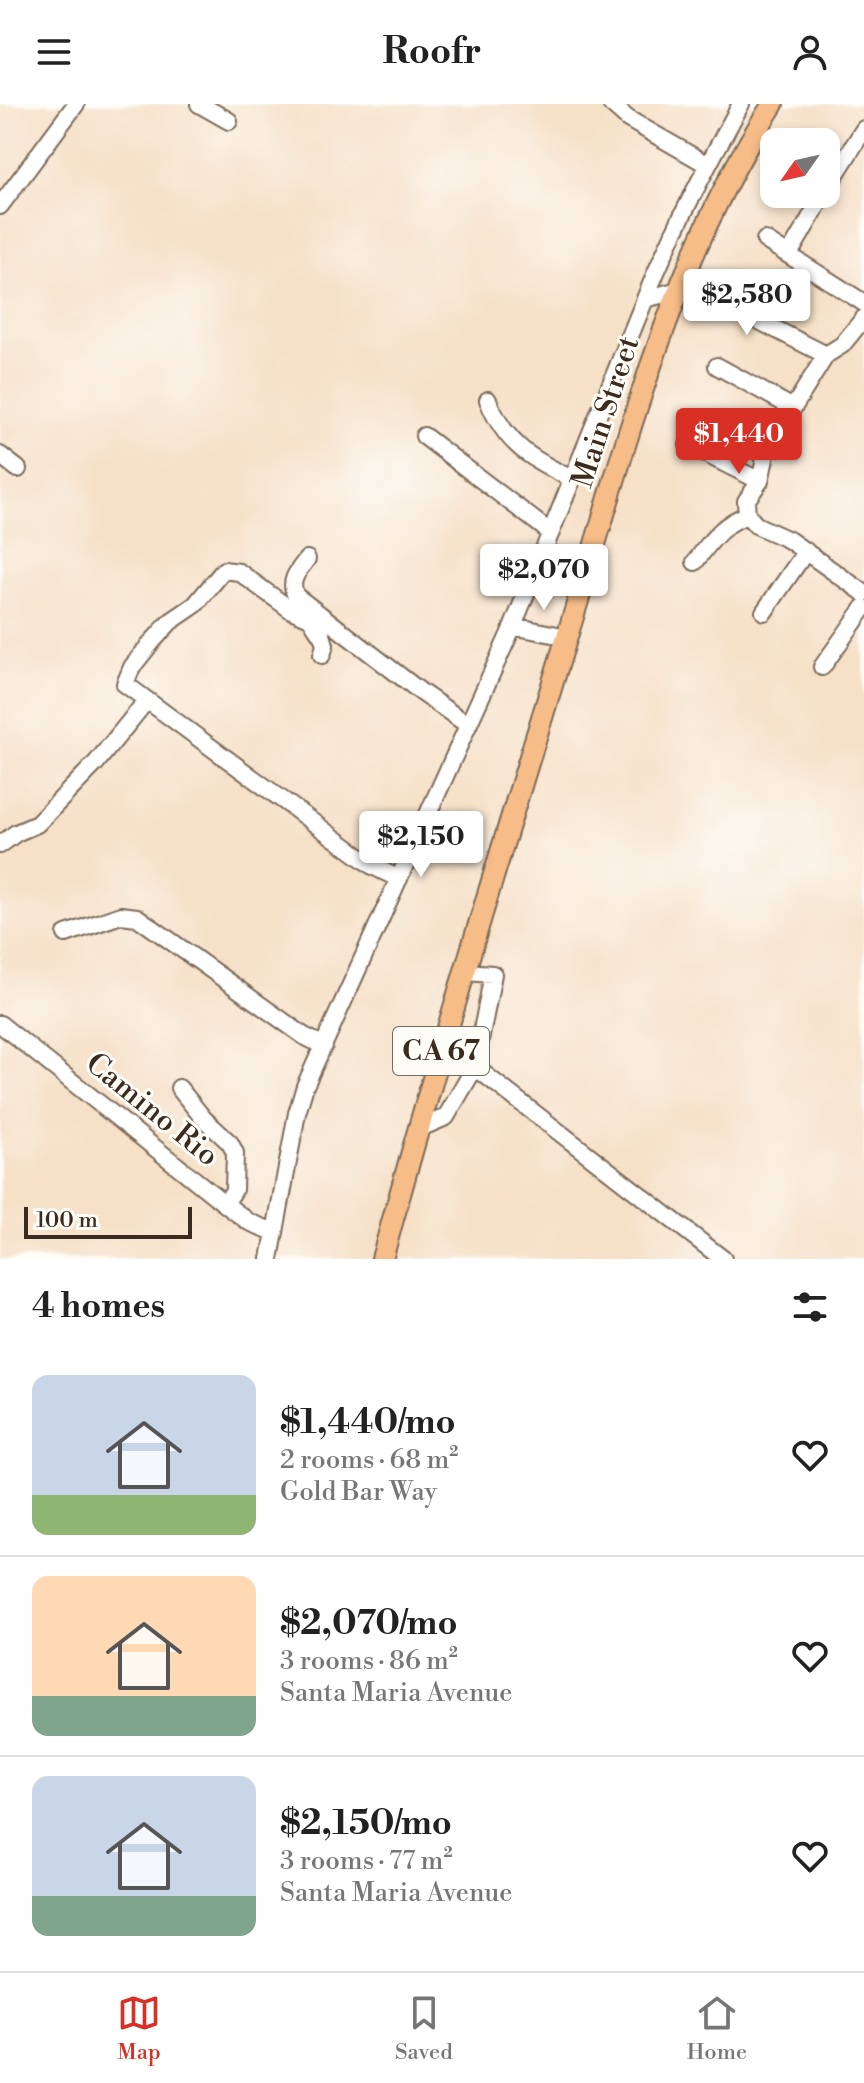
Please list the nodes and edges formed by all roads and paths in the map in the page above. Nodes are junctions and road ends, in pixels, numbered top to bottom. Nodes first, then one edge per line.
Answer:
1 (76, 104) edge
2 (199, 104) edge
3 (611, 104) edge
4 (741, 104) edge
5 (773, 104) edge
6 (229, 121) dead end
7 (864, 129) edge
8 (721, 141) junction
9 (744, 154) junction
10 (708, 165) junction
11 (840, 168) edge
12 (0, 206) edge
13 (816, 208) edge
14 (765, 240) dead end
15 (790, 253) junction
16 (679, 290) junction
17 (645, 299) junction
18 (864, 303) edge
19 (864, 318) edge
20 (826, 355) junction
21 (717, 366) dead end
22 (488, 400) dead end
23 (793, 408) junction
24 (424, 436) dead end
25 (688, 445) dead end
26 (0, 455) edge
27 (18, 469) dead end
28 (572, 479) junction
29 (760, 481) junction
30 (747, 515) junction
31 (553, 527) junction
32 (806, 551) junction
33 (307, 559) dead end
34 (695, 562) dead end
35 (864, 593) edge
36 (864, 608) edge
37 (764, 612) dead end
38 (513, 626) junction
39 (567, 637) junction
40 (322, 655) dead end
41 (822, 667) dead end
42 (147, 700) junction
43 (468, 725) junction
44 (0, 845) edge
45 (399, 879) junction
46 (66, 934) dead end
47 (465, 972) junction
48 (0, 1024) edge
49 (324, 1046) junction
50 (475, 1067) junction
51 (179, 1088) dead end
52 (418, 1129) junction
53 (225, 1204) junction
54 (274, 1232) junction
55 (270, 1259) edge
56 (382, 1259) edge
57 (723, 1259) edge

1 - 12 street
2 - 6 street
3 - 10 street
4 - 8 street
5 - 9 main road, Main Street / CA 67
7 - 11 street
8 - 9 street
8 - 10 street
9 - 16 main road, Main Street / CA 67
10 - 17 street
13 - 15 street
14 - 15 street
15 - 18 street
16 - 17 street
16 - 20 street
16 - 39 main road, Main Street / CA 67
17 - 28 street
19 - 20 street
20 - 23 street
21 - 23 street
22 - 28 street
23 - 29 street
24 - 31 street
25 - 29 street
26 - 27 street
28 - 31 street
29 - 30 street
30 - 32 street
30 - 34 street
31 - 38 street
32 - 35 street
32 - 37 street
33 - 43 street
36 - 41 street
38 - 39 street
38 - 43 street
39 - 47 main road, Main Street / CA 67
40 - 42 street
42 - 44 street
42 - 45 street
43 - 45 street
45 - 49 street
46 - 49 street
47 - 50 street
47 - 52 main road, Main Street / CA 67
48 - 53 street, Camino Rio
49 - 54 street
50 - 52 street
50 - 57 street
51 - 53 street
52 - 56 main road, Main Street / CA 67
53 - 54 street, Camino Rio
54 - 55 street

